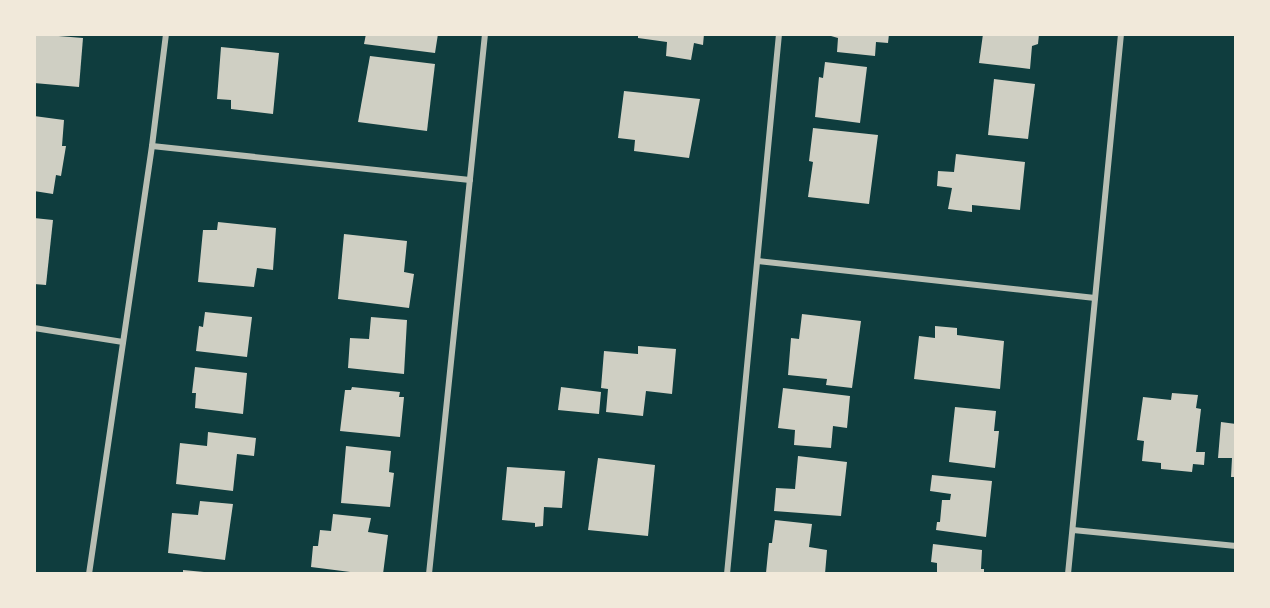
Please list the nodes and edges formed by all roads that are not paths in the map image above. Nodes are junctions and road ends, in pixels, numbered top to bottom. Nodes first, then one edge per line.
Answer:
1 (166, 34) edge
2 (485, 34) edge
3 (779, 34) edge
4 (1121, 34) edge
5 (152, 146) junction
6 (470, 180) junction
7 (758, 261) junction
8 (1095, 298) junction
9 (34, 328) edge
10 (123, 342) junction
11 (1073, 530) junction
12 (1236, 546) edge
13 (89, 573) edge
14 (429, 573) edge
15 (727, 573) edge
16 (1068, 573) edge

1 - 5 street
2 - 6 street
3 - 7 street
4 - 8 street
5 - 6 street
5 - 10 street
6 - 14 street
7 - 8 street
7 - 15 street
8 - 11 street
9 - 10 street
10 - 13 street
11 - 12 street
11 - 16 street

